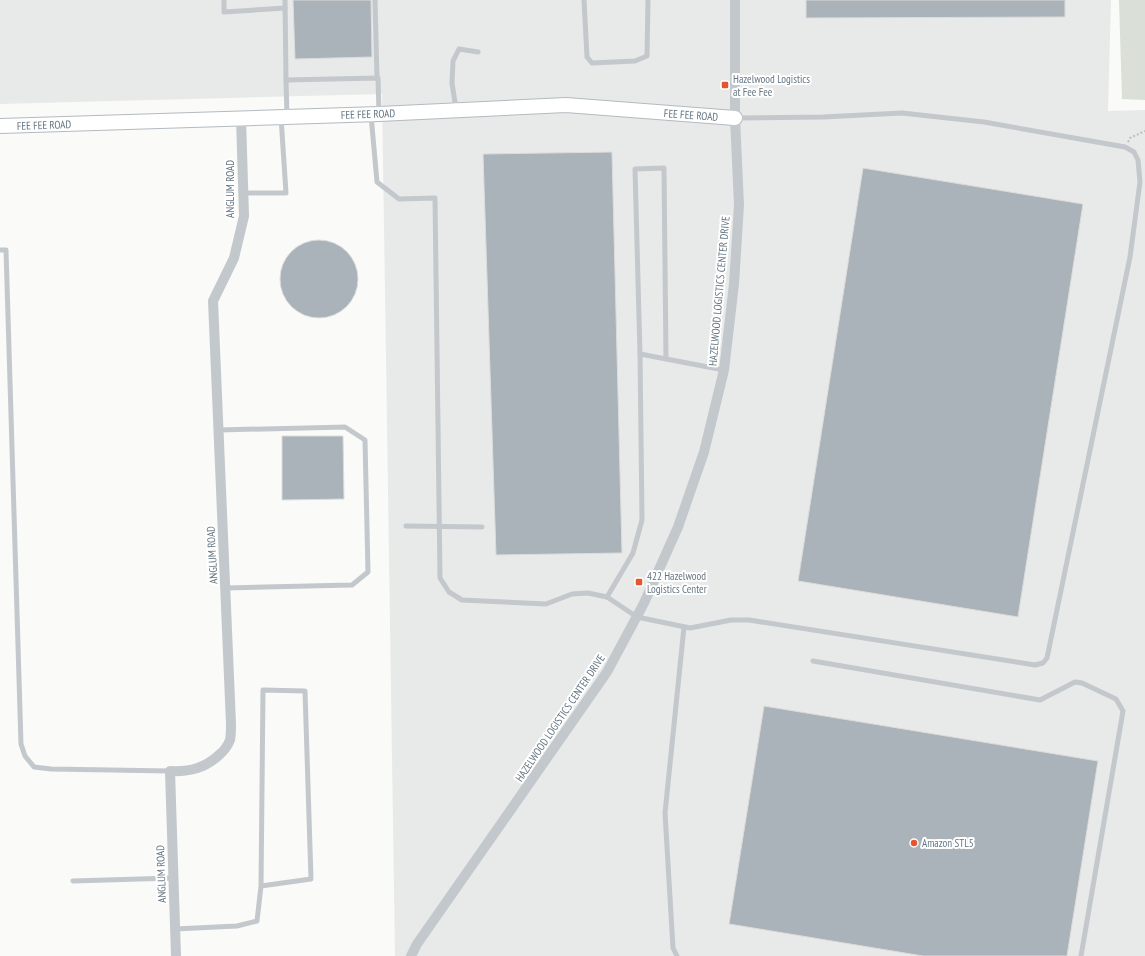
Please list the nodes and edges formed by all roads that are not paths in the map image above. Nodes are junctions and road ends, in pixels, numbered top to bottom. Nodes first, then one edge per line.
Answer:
1 (224, 0) edge
2 (285, 0) edge
3 (375, 0) edge
4 (584, 0) edge
5 (648, 0) edge
6 (735, 0) edge
7 (285, 8) junction
8 (478, 52) dead end
9 (377, 78) junction
10 (286, 80) junction
11 (456, 110) junction
12 (375, 114) junction
13 (284, 117) junction
14 (241, 118) junction
15 (735, 118) junction
16 (0, 126) edge
17 (243, 193) junction
18 (0, 250) edge
19 (640, 354) junction
20 (666, 359) junction
21 (724, 370) junction
22 (219, 430) junction
23 (406, 526) dead end
24 (440, 526) junction
25 (482, 527) dead end
26 (226, 588) junction
27 (606, 597) junction
28 (637, 617) junction
29 (684, 627) junction
30 (813, 661) dead end
31 (170, 771) junction
32 (174, 878) junction
33 (73, 881) dead end
34 (261, 886) junction
35 (175, 929) junction
36 (176, 956) edge
37 (411, 956) edge
38 (677, 956) edge
39 (1082, 956) edge

1 - 7 lane
2 - 7 lane
3 - 9 lane
4 - 5 lane
6 - 15 street, HAZELWOOD LOGISTICS CENTER DRIVE
7 - 10 lane
8 - 11 lane
9 - 10 lane
9 - 12 lane
10 - 13 lane
11 - 12 street, FEE FEE ROAD
11 - 15 street, FEE FEE ROAD
12 - 13 street, FEE FEE ROAD
12 - 24 lane
13 - 14 street, FEE FEE ROAD
13 - 17 lane
14 - 16 street, FEE FEE ROAD
14 - 17 street, ANGLUM ROAD
15 - 21 street, HAZELWOOD LOGISTICS CENTER DRIVE
15 - 29 lane
17 - 22 street, ANGLUM ROAD
18 - 31 lane
19 - 20 lane
19 - 20 lane
19 - 27 lane
20 - 21 lane
21 - 28 street, HAZELWOOD LOGISTICS CENTER DRIVE
22 - 26 street, ANGLUM ROAD
22 - 26 lane
23 - 24 lane
24 - 25 lane
24 - 27 lane
26 - 31 street, ANGLUM ROAD
27 - 28 lane
28 - 29 lane
28 - 37 street, HAZELWOOD LOGISTICS CENTER DRIVE
29 - 38 lane
30 - 39 lane
31 - 32 street, ANGLUM ROAD
32 - 33 lane
32 - 35 street, ANGLUM ROAD
34 - 34 lane
34 - 35 lane
35 - 36 street, ANGLUM ROAD

